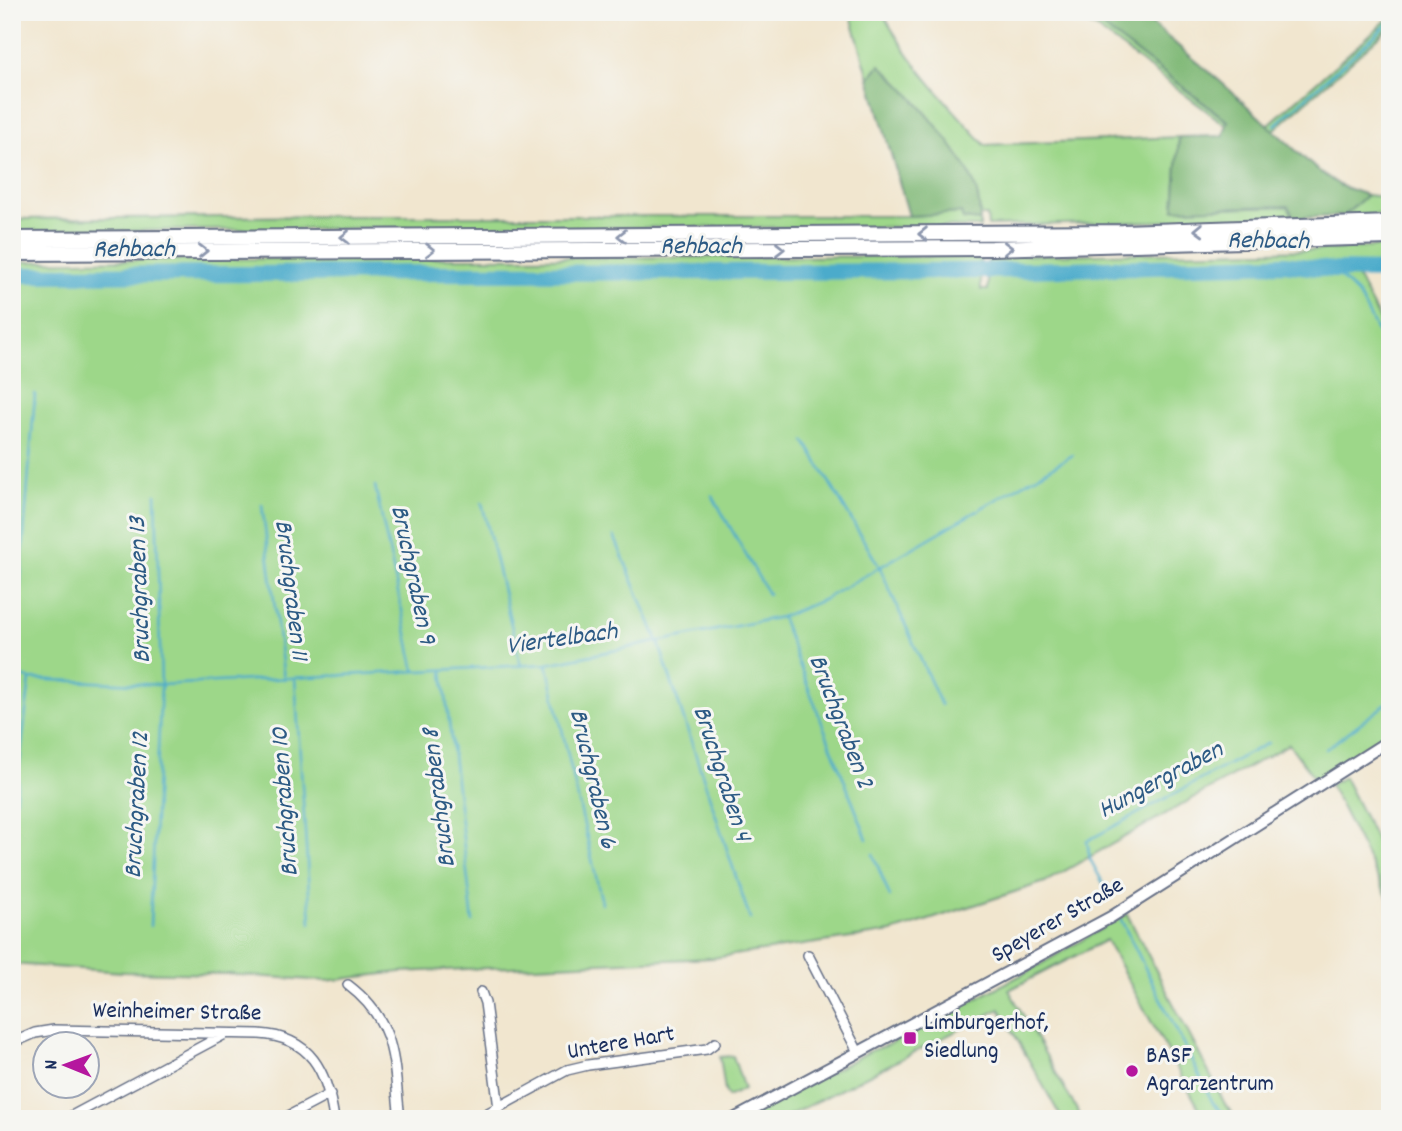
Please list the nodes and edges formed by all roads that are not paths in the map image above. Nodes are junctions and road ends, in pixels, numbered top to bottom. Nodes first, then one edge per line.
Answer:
1 (1390, 223) edge
2 (1390, 237) edge
3 (12, 239) edge
4 (12, 253) edge
5 (1390, 740) edge
6 (808, 955) dead end
7 (348, 985) dead end
8 (481, 992) dead end
9 (227, 1033) junction
10 (715, 1042) dead end
11 (12, 1043) edge
12 (858, 1052) junction
13 (330, 1094) junction
14 (499, 1108) junction
15 (66, 1119) edge
16 (283, 1119) edge
17 (334, 1119) edge
18 (400, 1119) edge
19 (477, 1119) edge
20 (734, 1119) edge

1 -> 3 highway
4 -> 2 highway
5 - 12 street, Speyerer Straße
6 - 12 street
7 - 18 street
8 - 14 street
9 - 11 street, Weinheimer Straße
9 - 13 street, Weinheimer Straße
9 - 15 street
10 - 14 street, Untere Hart
12 - 20 street, Speyerer Straße
13 - 16 street
13 - 17 street, Weinheimer Straße
14 - 19 street, Untere Hart

